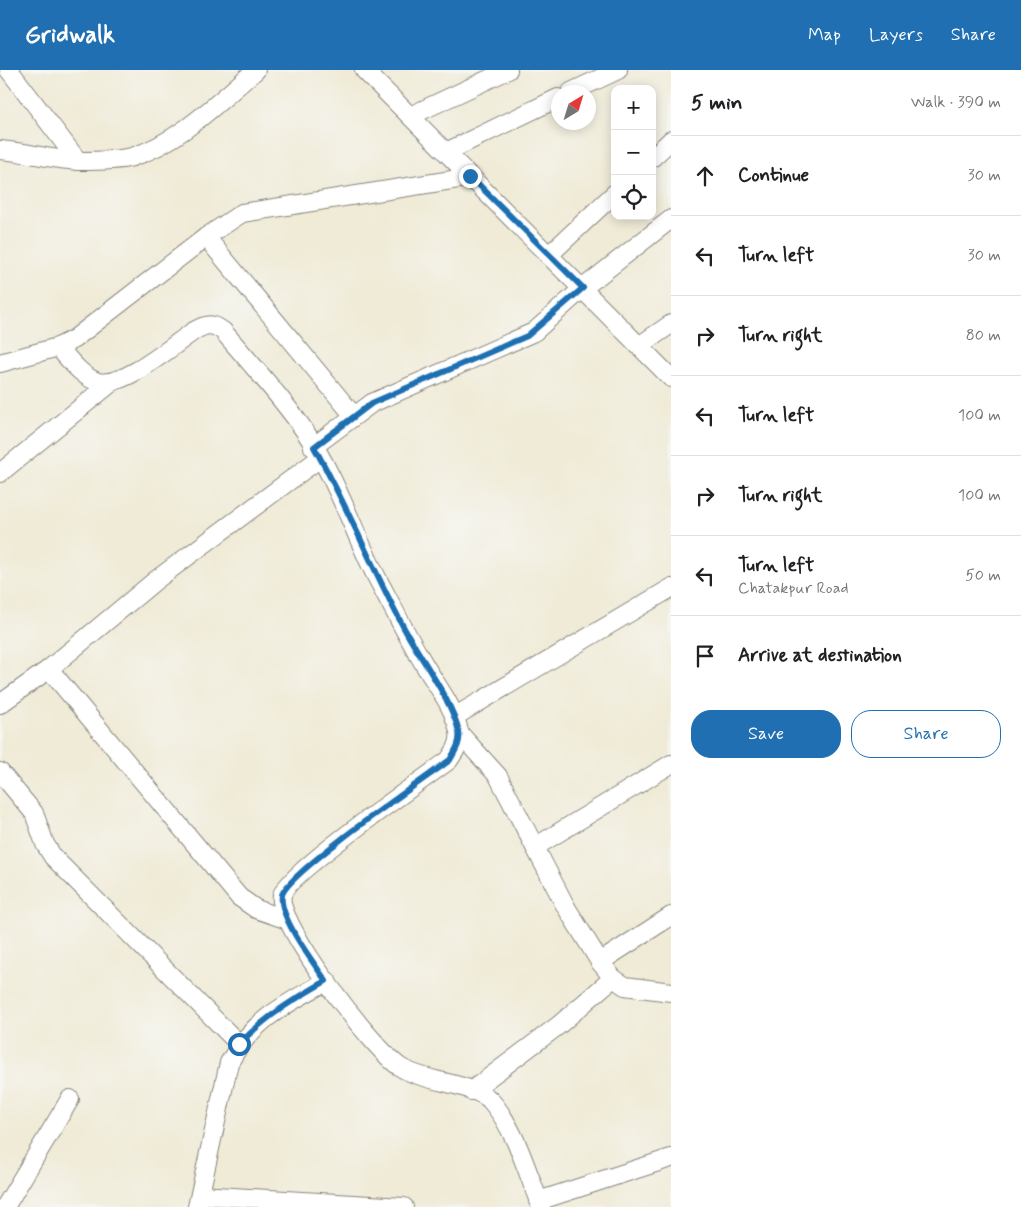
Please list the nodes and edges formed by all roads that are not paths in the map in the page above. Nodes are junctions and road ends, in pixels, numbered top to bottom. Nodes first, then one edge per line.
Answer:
1 (9, 70) edge
2 (256, 70) edge
3 (364, 70) edge
4 (508, 70) edge
5 (618, 70) edge
6 (586, 85) edge
7 (551, 101) edge
8 (410, 116) junction
9 (671, 140) edge
10 (0, 150) edge
11 (446, 152) junction
12 (656, 154) edge
13 (78, 161) junction
14 (470, 176) junction
15 (611, 197) edge
16 (671, 219) edge
17 (206, 237) junction
18 (549, 255) junction
19 (583, 288) junction
20 (671, 324) edge
21 (639, 346) junction
22 (58, 347) junction
23 (0, 363) edge
24 (671, 378) edge
25 (111, 383) junction
26 (354, 416) junction
27 (317, 452) junction
28 (0, 473) edge
29 (671, 588) edge
30 (49, 669) junction
31 (0, 704) edge
32 (454, 717) junction
33 (460, 734) junction
34 (671, 764) edge
35 (0, 772) edge
36 (535, 847) junction
37 (671, 916) edge
38 (288, 920) junction
39 (600, 962) junction
40 (613, 978) junction
41 (326, 981) junction
42 (671, 992) edge
43 (239, 1044) junction
44 (472, 1090) junction
45 (70, 1099) dead end
46 (671, 1158) edge
47 (198, 1201) edge
48 (539, 1204) edge
49 (5, 1207) edge
50 (404, 1207) edge

1 - 13 street
2 - 13 street
3 - 8 street
4 - 8 street
5 - 6 street
7 - 11 street
8 - 11 street
9 - 12 street
10 - 13 street
11 - 14 street
14 - 17 street
14 - 18 street
15 - 18 street
16 - 19 street
17 - 22 street
17 - 26 street
18 - 19 street
19 - 21 street
19 - 26 street
20 - 21 street
21 - 24 street
22 - 23 street
22 - 25 street
25 - 27 street
25 - 28 street
26 - 27 street
27 - 30 street
27 - 32 street
29 - 32 street
30 - 31 street
30 - 38 street
32 - 33 street
33 - 36 street
33 - 38 street
34 - 36 street
35 - 43 street
36 - 39 street
37 - 39 street
38 - 41 street
39 - 40 street
40 - 42 street
40 - 44 street
41 - 43 street
41 - 44 street
43 - 47 street
44 - 48 street
45 - 49 street
46 - 48 street
47 - 50 street

